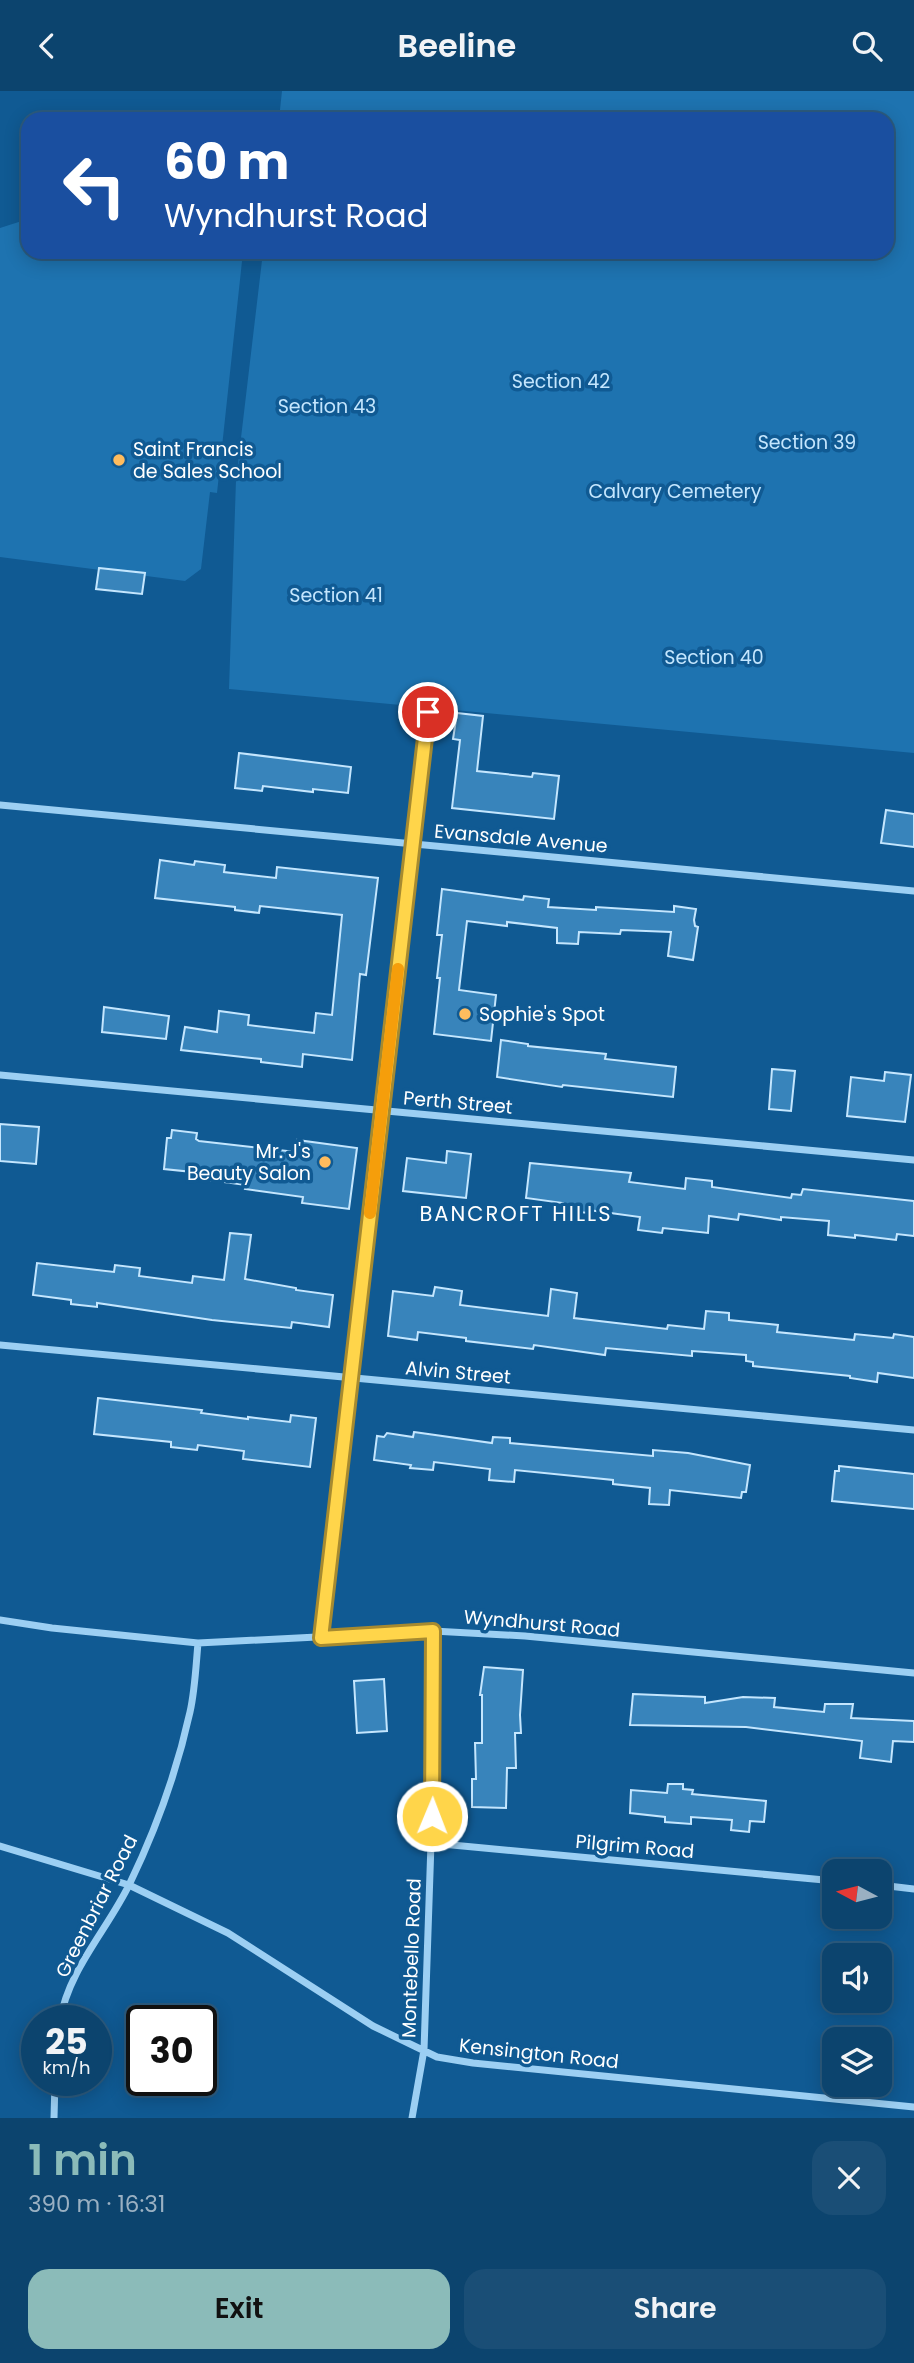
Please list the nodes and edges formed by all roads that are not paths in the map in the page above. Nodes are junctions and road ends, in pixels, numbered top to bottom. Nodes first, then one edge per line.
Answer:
1 (428, 712) dead end
2 (0, 805) edge
3 (412, 844) junction
4 (914, 891) edge
5 (0, 1075) edge
6 (382, 1111) junction
7 (914, 1160) edge
8 (0, 1345) edge
9 (351, 1378) junction
10 (914, 1430) edge
11 (0, 1620) edge
12 (433, 1631) junction
13 (321, 1638) junction
14 (198, 1643) junction
15 (914, 1672) edge
16 (431, 1843) junction
17 (0, 1846) edge
18 (822, 1880) edge
19 (129, 1885) junction
20 (892, 1886) edge
21 (914, 1889) edge
22 (65, 2005) edge
23 (424, 2050) junction
24 (55, 2096) edge
25 (914, 2107) edge
26 (54, 2118) edge
27 (412, 2118) edge

1 - 3 street
2 - 3 street, Evansdale Avenue
3 - 4 street, Evansdale Avenue
3 - 6 street
5 - 6 street, Perth Street
6 - 7 street, Perth Street
6 - 9 street
8 - 9 street, Alvin Street
9 - 10 street, Alvin Street
9 - 13 street
11 - 14 street, Wyndhurst Road
12 - 13 street, Wyndhurst Road
12 - 15 street, Wyndhurst Road
12 - 16 street, Montebello Road
13 - 14 street, Wyndhurst Road
14 - 19 street, Greenbriar Road
16 - 18 street, Pilgrim Road
16 - 23 street, Montebello Road
17 - 19 street, Kensington Road
19 - 22 street, Greenbriar Road
19 - 23 street, Kensington Road
20 - 21 street
23 - 25 street, Kensington Road
23 - 27 street, Montebello Road
24 - 26 street

